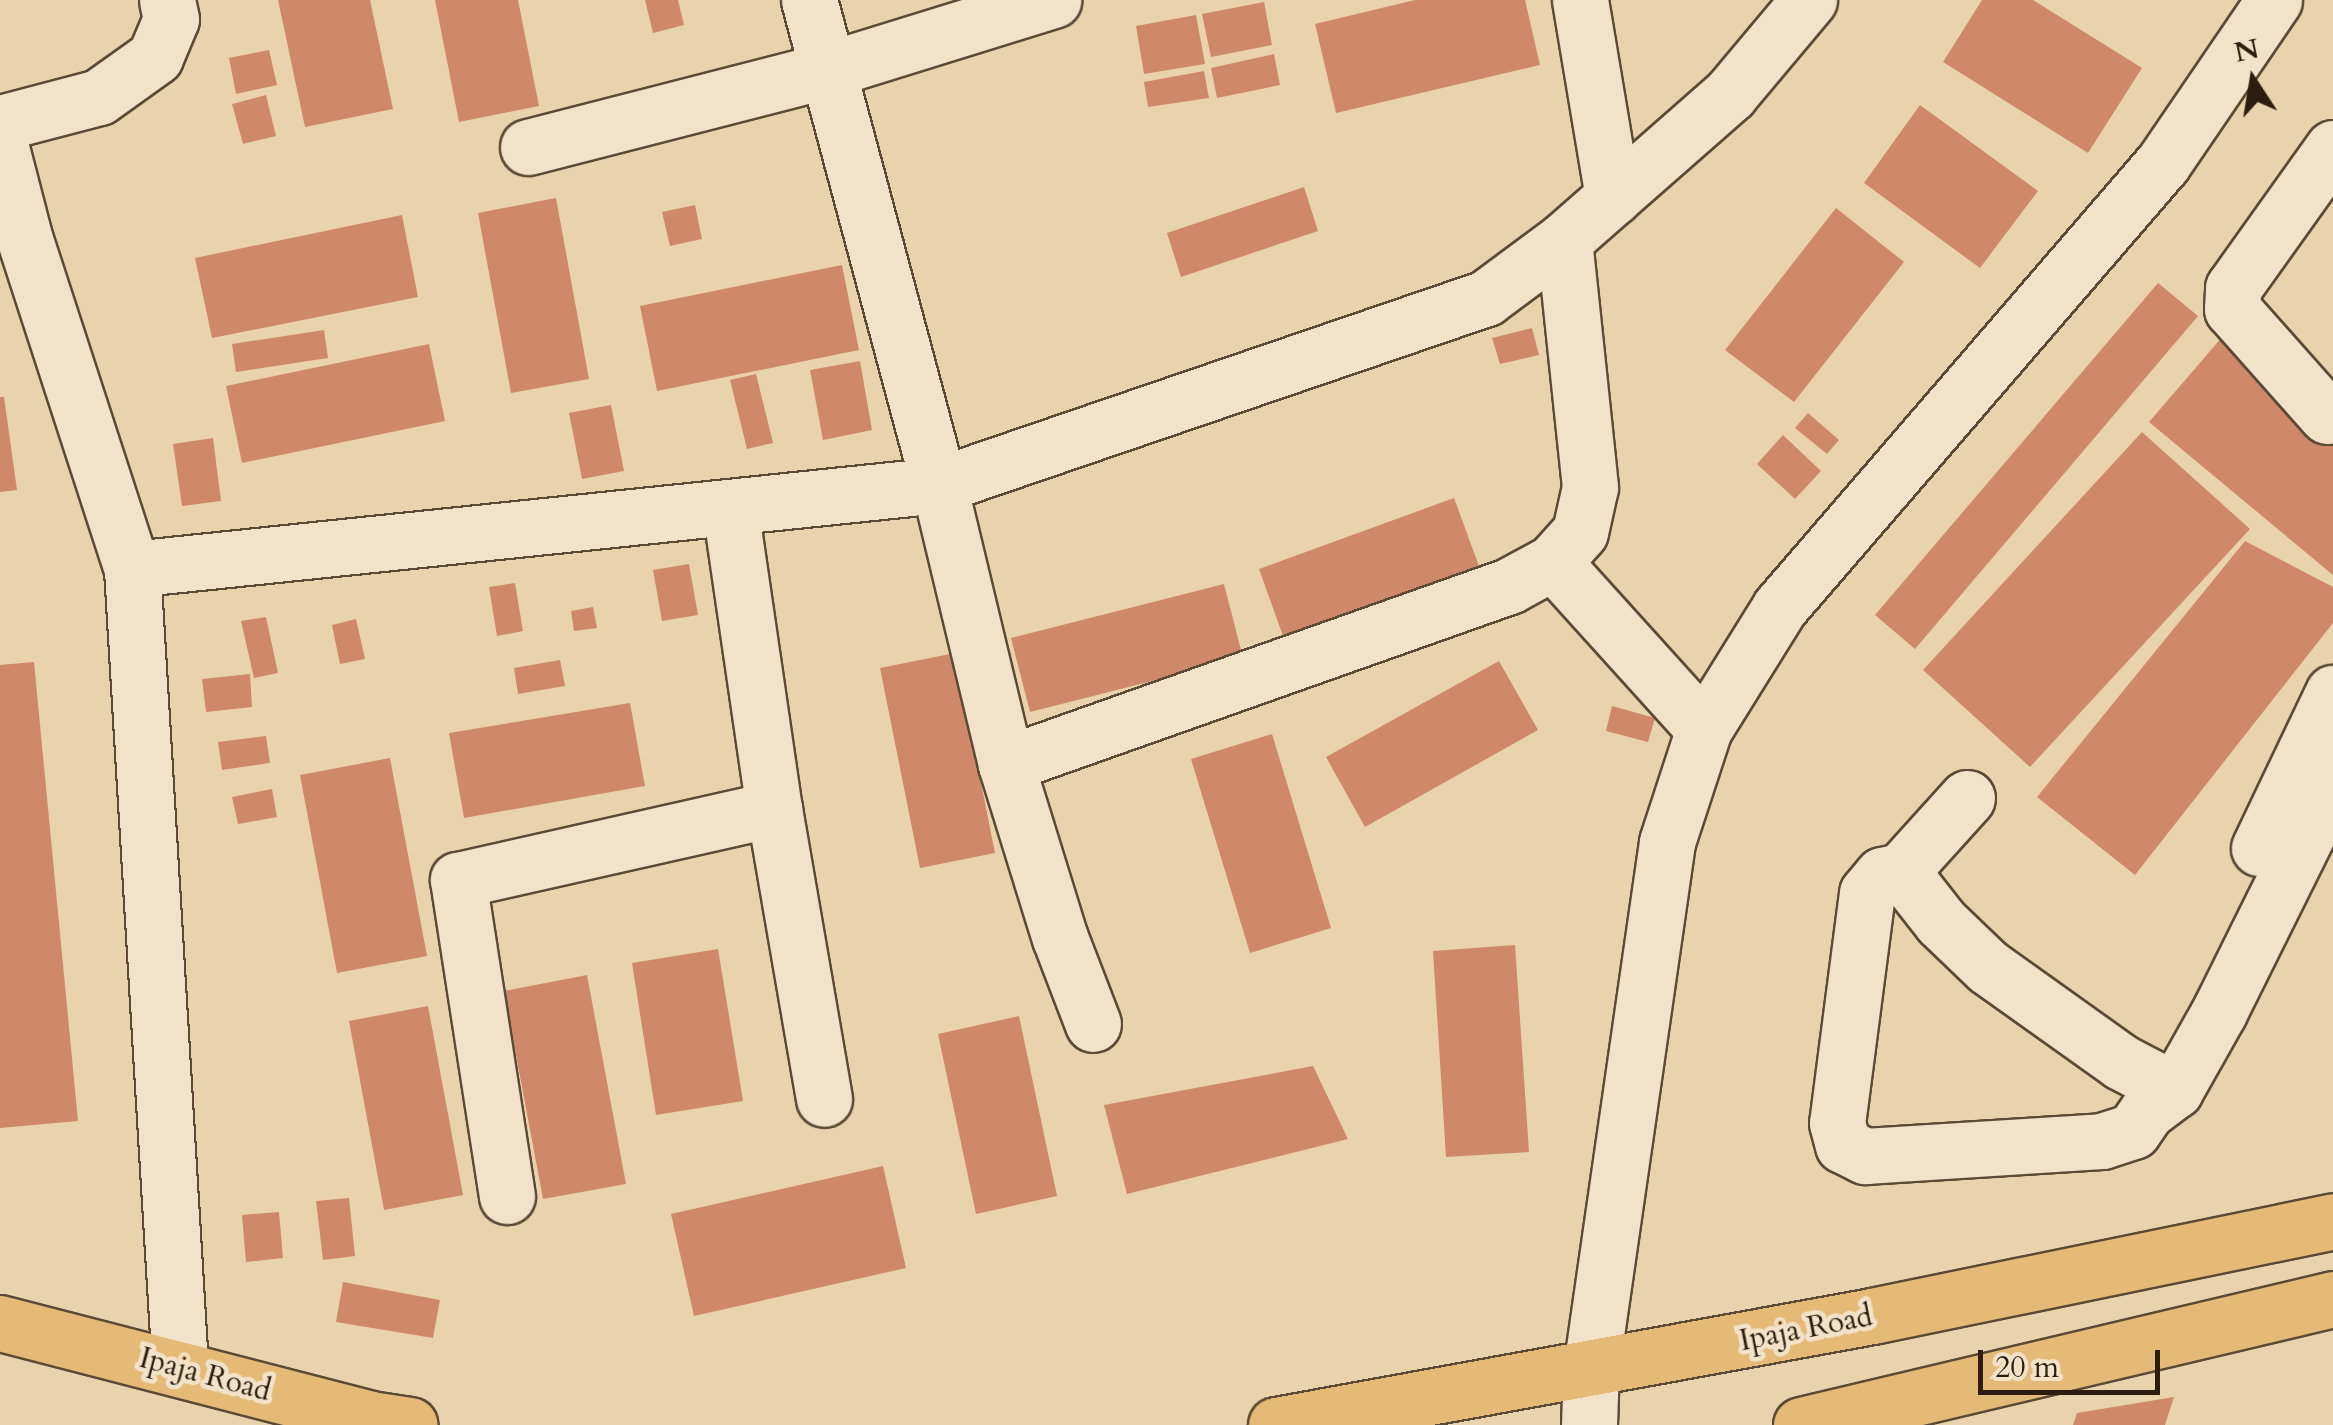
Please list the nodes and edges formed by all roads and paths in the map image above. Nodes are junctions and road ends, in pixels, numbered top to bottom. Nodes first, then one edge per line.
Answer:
1 (167, 0) edge
2 (809, 0) edge
3 (1053, 0) edge
4 (1580, 0) edge
5 (1809, 0) edge
6 (2274, 0) edge
7 (826, 70) junction
8 (0, 123) edge
9 (0, 144) edge
10 (528, 147) dead end
11 (2333, 148) edge
12 (1612, 197) junction
13 (12, 240) edge
14 (1564, 240) junction
15 (2331, 415) edge
16 (938, 485) junction
17 (730, 508) junction
18 (1554, 562) junction
19 (132, 569) junction
20 (2333, 692) edge
21 (1704, 729) junction
22 (1006, 764) junction
23 (2333, 782) edge
24 (1967, 798) dead end
25 (774, 809) junction
26 (1901, 871) junction
27 (1093, 1024) dead end
28 (2155, 1092) junction
29 (824, 1099) dead end
30 (506, 1196) dead end
31 (2333, 1221) edge
32 (2333, 1300) edge
33 (0, 1323) edge
34 (180, 1368) junction
35 (1591, 1369) junction
36 (1867, 1419) edge
37 (410, 1425) edge
38 (1276, 1425) edge
39 (1588, 1425) edge
40 (1802, 1425) edge

1 - 8 street
2 - 7 street
3 - 7 street
4 - 12 street
5 - 12 street
6 - 21 street
7 - 10 street
7 - 16 street
9 - 13 street
11 - 15 street
12 - 14 street
13 - 19 street
14 - 16 street
14 - 18 street
16 - 17 street
16 - 22 street
17 - 19 street
17 - 25 street
18 - 21 street
18 - 22 street
19 - 34 street
20 - 28 street
21 - 35 street
22 - 27 street
23 - 28 street
24 - 26 street
25 - 29 street
25 - 30 street
26 - 28 street
26 - 28 street
31 - 35 main road, Ipaja Road
32 - 36 main road
33 - 34 main road, Ipaja Road
34 - 37 main road, Ipaja Road
35 - 38 main road, Ipaja Road
35 - 39 street
36 - 40 main road

